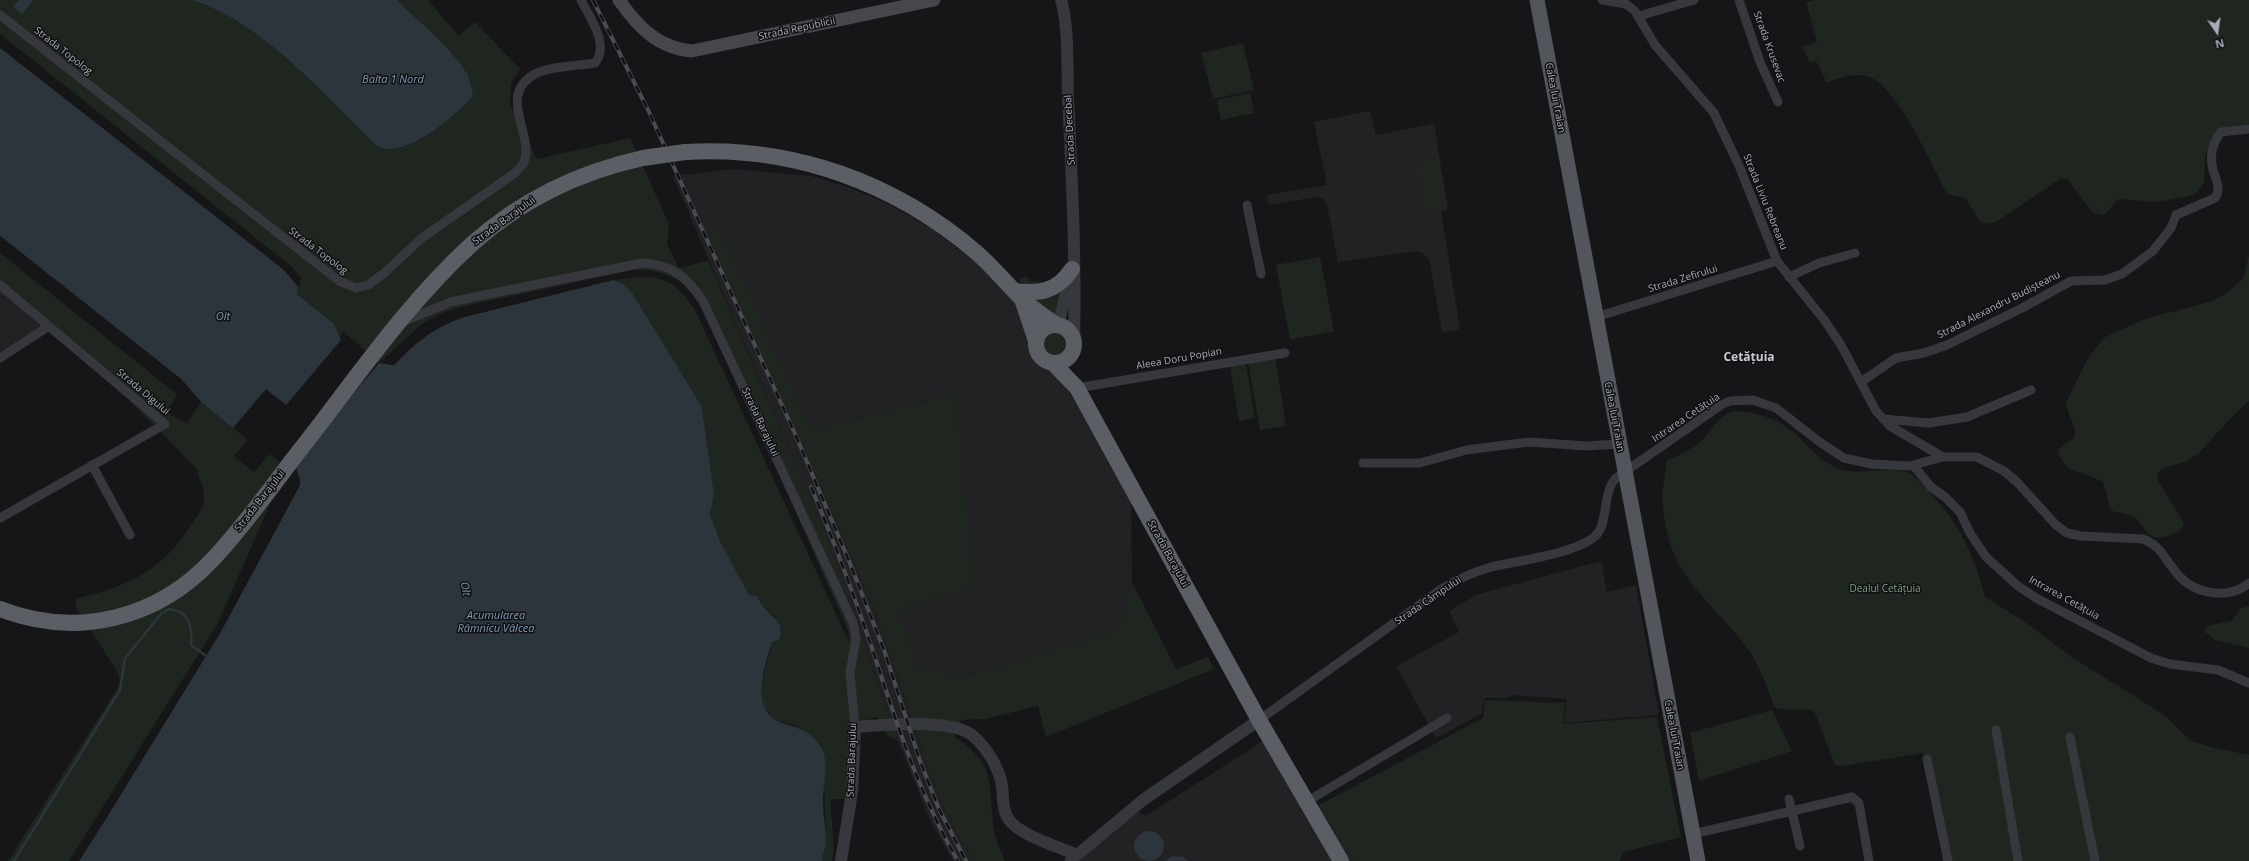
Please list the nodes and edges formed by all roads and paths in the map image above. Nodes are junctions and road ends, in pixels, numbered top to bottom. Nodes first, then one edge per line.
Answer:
1 (581, 0) edge
2 (619, 0) edge
3 (934, 0) edge
4 (1536, 0) edge
5 (1602, 0) edge
6 (1694, 0) edge
7 (1739, 0) edge
8 (1063, 2) edge
9 (0, 15) edge
10 (1639, 16) junction
11 (1778, 102) dead end
12 (2249, 129) edge
13 (1247, 205) dead end
14 (1074, 253) junction
15 (1855, 253) dead end
16 (1777, 261) junction
17 (1072, 269) junction
18 (1261, 274) dead end
19 (1789, 276) junction
20 (0, 285) edge
21 (1018, 295) junction
22 (1596, 317) junction
23 (399, 323) junction
24 (1056, 325) junction
25 (49, 326) junction
26 (1036, 341) junction
27 (1073, 347) junction
28 (1285, 352) dead end
29 (0, 358) edge
30 (1053, 363) junction
31 (1861, 382) junction
32 (1077, 388) junction
33 (2032, 390) dead end
34 (1882, 419) junction
35 (1619, 444) junction
36 (1943, 457) junction
37 (1363, 463) dead end
38 (92, 466) junction
39 (1914, 466) junction
40 (1625, 473) junction
41 (0, 518) edge
42 (130, 535) dead end
43 (2249, 583) edge
44 (0, 609) edge
45 (2249, 683) edge
46 (1447, 718) dead end
47 (1259, 720) junction
48 (855, 727) junction
49 (1996, 730) dead end
50 (2070, 737) dead end
51 (1927, 759) dead end
52 (1789, 799) dead end
53 (1306, 802) junction
54 (1792, 811) junction
55 (1693, 834) junction
56 (1800, 846) dead end
57 (1073, 858) edge
58 (841, 861) edge
59 (1341, 861) edge
60 (1698, 861) edge
61 (1869, 861) edge
62 (1948, 861) edge
63 (2018, 861) edge
64 (2095, 861) edge

1 - 9 street, Strada Topolog
2 - 3 main road, Strada Republicii
4 - 22 main road, Calea lui Traian
5 - 10 street, Strada Liviu Rebreanu
6 - 10 street
7 - 11 street, Strada Krusevac
8 - 14 street, Strada Decebal
10 - 16 street, Strada Liviu Rebreanu
12 - 31 street, Strada Alexandru Budișteanu
13 - 18 street
14 - 17 street, Strada Decebal
14 - 27 street, Strada Decebal
15 - 19 street
16 - 19 street, Strada Liviu Rebreanu
16 - 22 street, Strada Zefirului
17 - 21 highway
17 - 24 street, Strada Decebal
19 - 31 street, Strada Liviu Rebreanu
20 - 25 street, Strada Digului
21 - 23 highway, Strada Barajului, bridge
21 - 24 highway, Strada Barajului
21 - 26 highway, Strada Barajului
22 - 35 main road, Calea lui Traian
23 - 44 highway, Strada Barajului
23 - 48 street, Strada Barajului
24 - 26 highway
24 - 27 highway
25 - 29 street
25 - 38 street, Strada Digului
26 - 30 highway
27 - 30 highway
27 - 32 highway, Strada Barajului
28 - 32 street, Aleea Doru Popian
30 - 32 highway, Strada Barajului
31 - 34 street, Strada Liviu Rebreanu
32 - 47 highway, Strada Barajului
33 - 34 street
34 - 36 street, Strada Liviu Rebreanu
35 - 37 street
35 - 40 main road, Calea lui Traian
36 - 39 street, Intrarea Cetățuia
36 - 43 street
38 - 41 street, Strada Digului
38 - 42 street
39 - 40 street, Intrarea Cetățuia
39 - 45 street, Intrarea Cetățuia
40 - 47 street, Strada Câmpului
40 - 55 main road, Calea lui Traian
46 - 53 street
47 - 53 highway, Strada Barajului
47 - 57 street
48 - 57 street
48 - 58 street, Strada Barajului
49 - 63 street
50 - 64 street
51 - 62 street
52 - 54 street
53 - 59 highway, Strada Barajului
54 - 55 street
54 - 56 street
54 - 61 street
55 - 60 main road, Calea lui Traian

